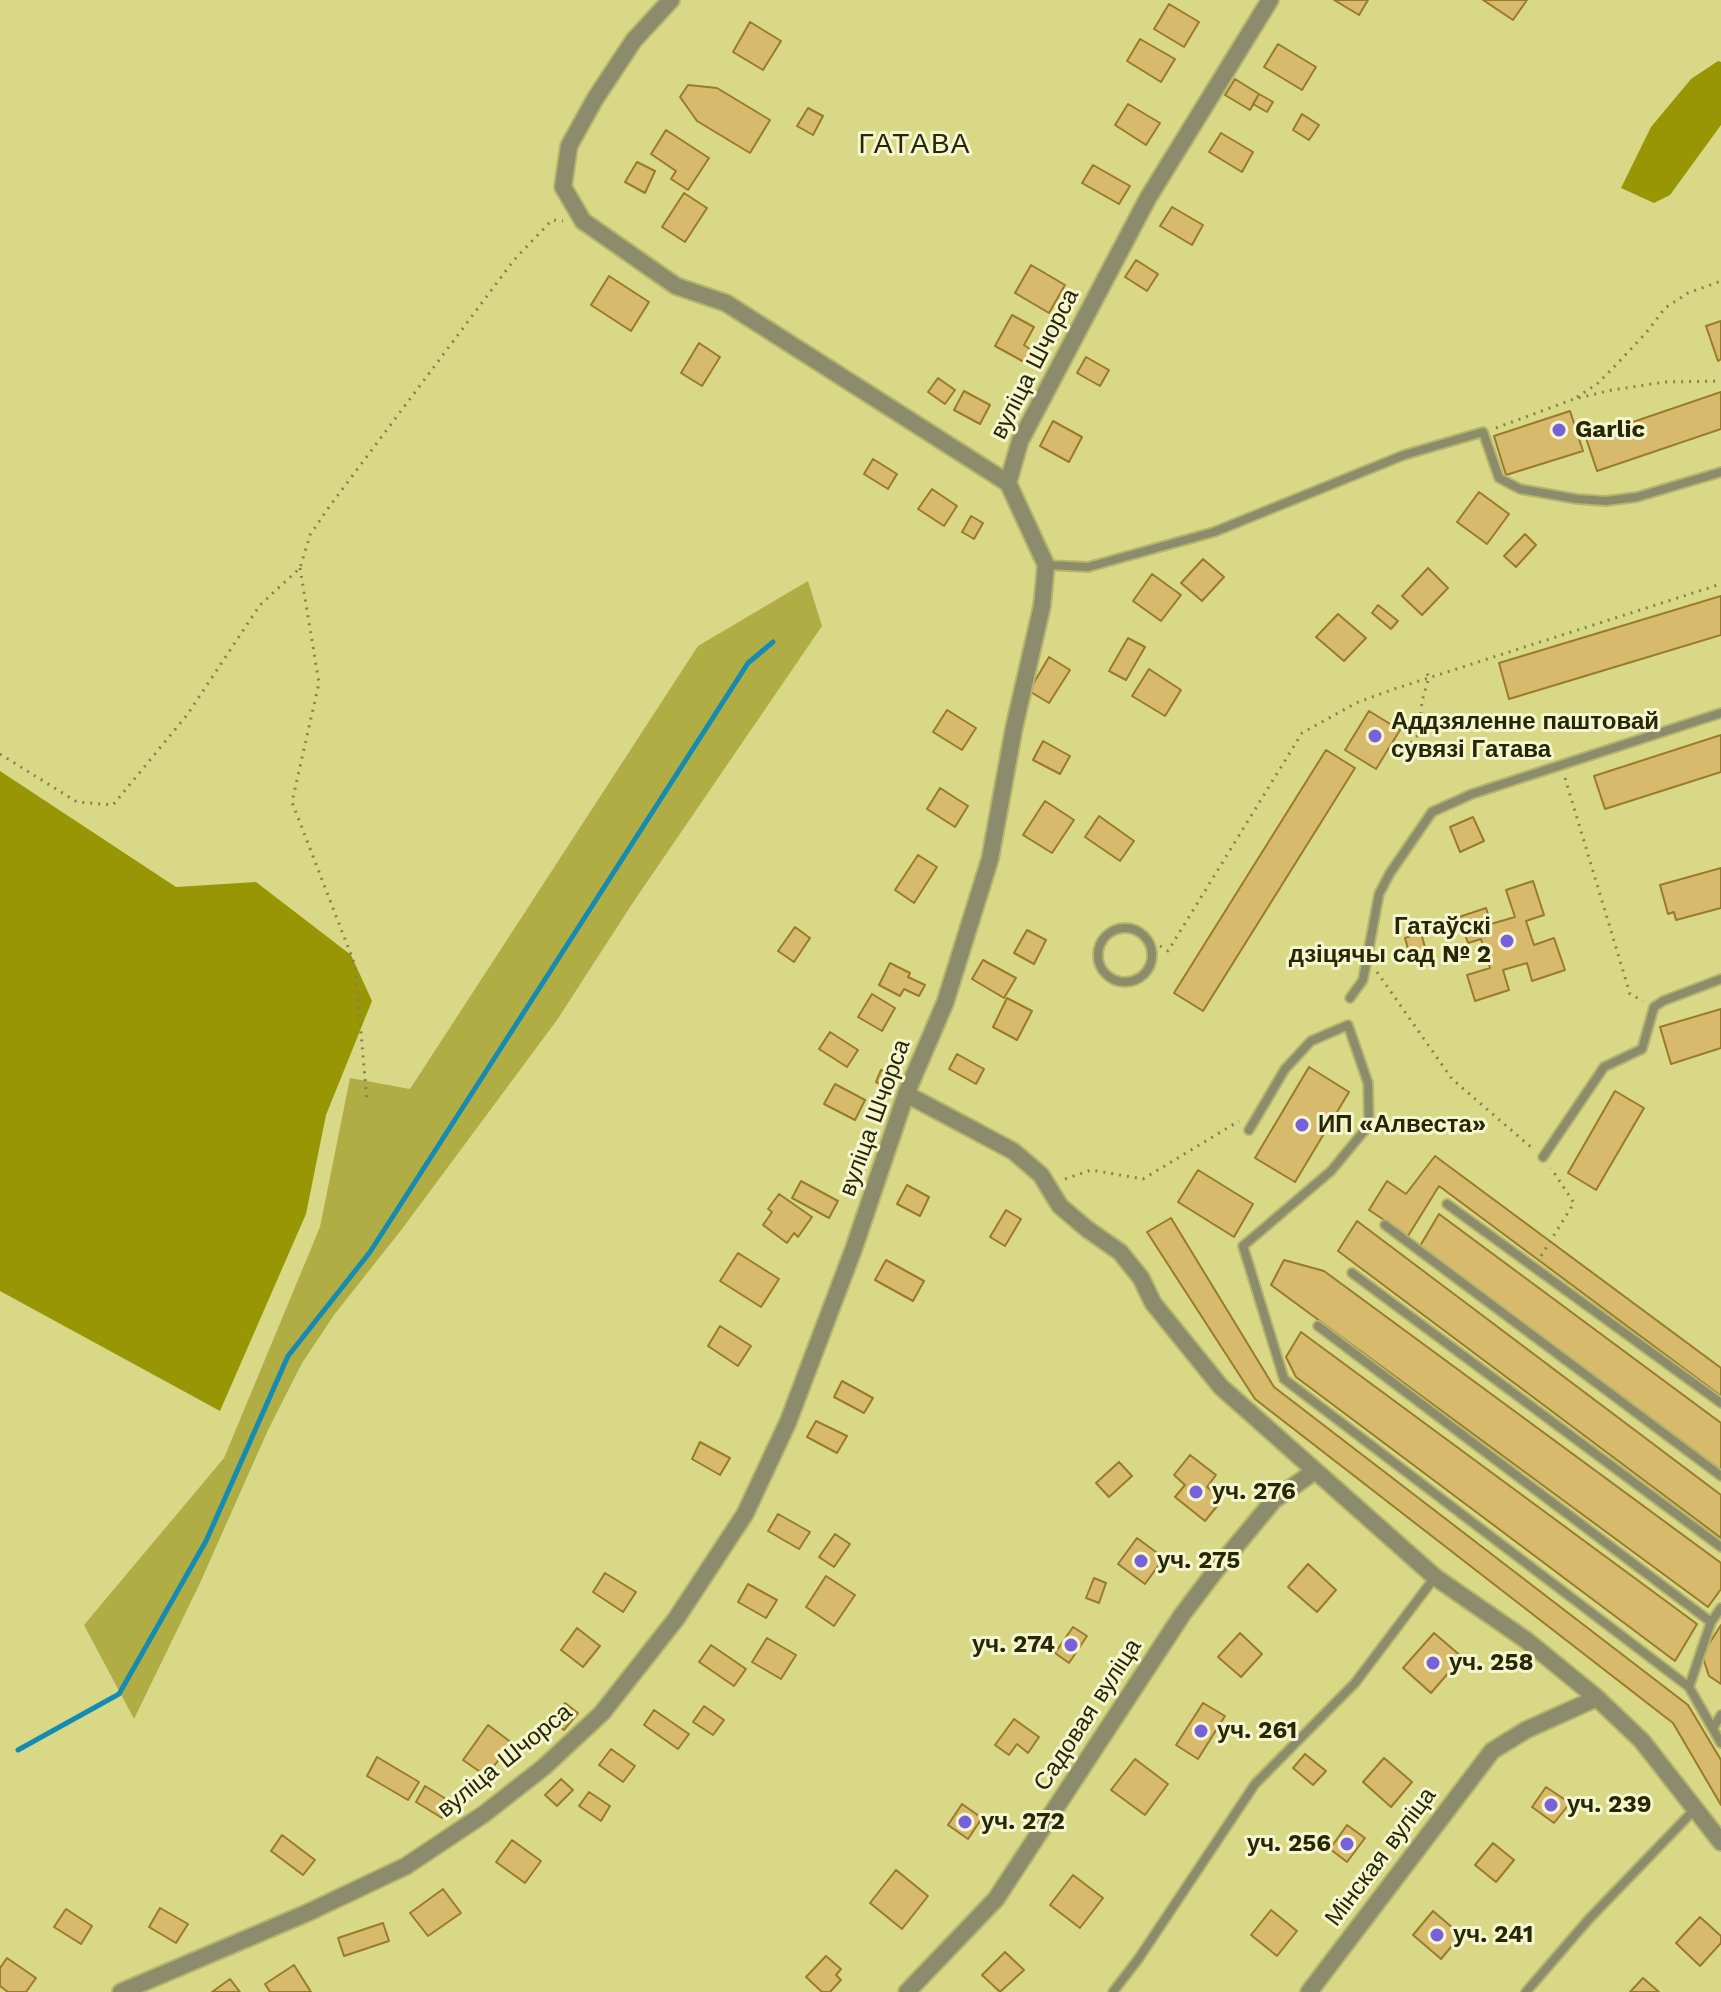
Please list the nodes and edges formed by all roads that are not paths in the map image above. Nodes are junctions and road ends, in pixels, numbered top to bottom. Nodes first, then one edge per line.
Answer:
1 (671, 0) edge
2 (1270, 0) edge
3 (1721, 472) edge
4 (1008, 483) junction
5 (1046, 565) junction
6 (1721, 713) edge
7 (1143, 975) joint
8 (1721, 979) edge
9 (1350, 998) dead end
10 (906, 1094) junction
11 (1249, 1130) dead end
12 (1543, 1157) road end
13 (1447, 1204) dead end
14 (1385, 1225) dead end
15 (1352, 1273) dead end
16 (1318, 1326) dead end
17 (1721, 1403) edge
18 (1315, 1471) junction
19 (1721, 1476) edge
20 (1721, 1547) edge
21 (1435, 1577) junction
22 (1721, 1608) edge
23 (1711, 1622) junction
24 (1689, 1687) junction
25 (1597, 1698) junction
26 (1721, 1715) edge
27 (1713, 1728) junction
28 (1721, 1743) edge
29 (1696, 1808) junction
30 (1721, 1842) edge
31 (121, 1992) edge
32 (907, 1992) edge
33 (1113, 1992) edge
34 (1309, 1992) edge
35 (1526, 1992) edge

1 - 4 street
2 - 4 street, вуліца Шчорса
3 - 5 lane
4 - 5 street
5 - 10 street, вуліца Шчорса
6 - 9 lane
7 - 7 lane
8 - 12 lane
10 - 18 street
10 - 31 street, вуліца Шчорса
11 - 24 lane
13 - 17 lane
14 - 19 lane
15 - 20 lane
16 - 23 lane
18 - 21 street
18 - 32 street, Садовая вуліца
21 - 25 street
21 - 33 lane
22 - 23 lane
23 - 24 lane
24 - 27 lane
25 - 29 street
25 - 34 street, Мінская вуліца
26 - 27 lane
27 - 28 lane
29 - 30 street
29 - 35 lane

